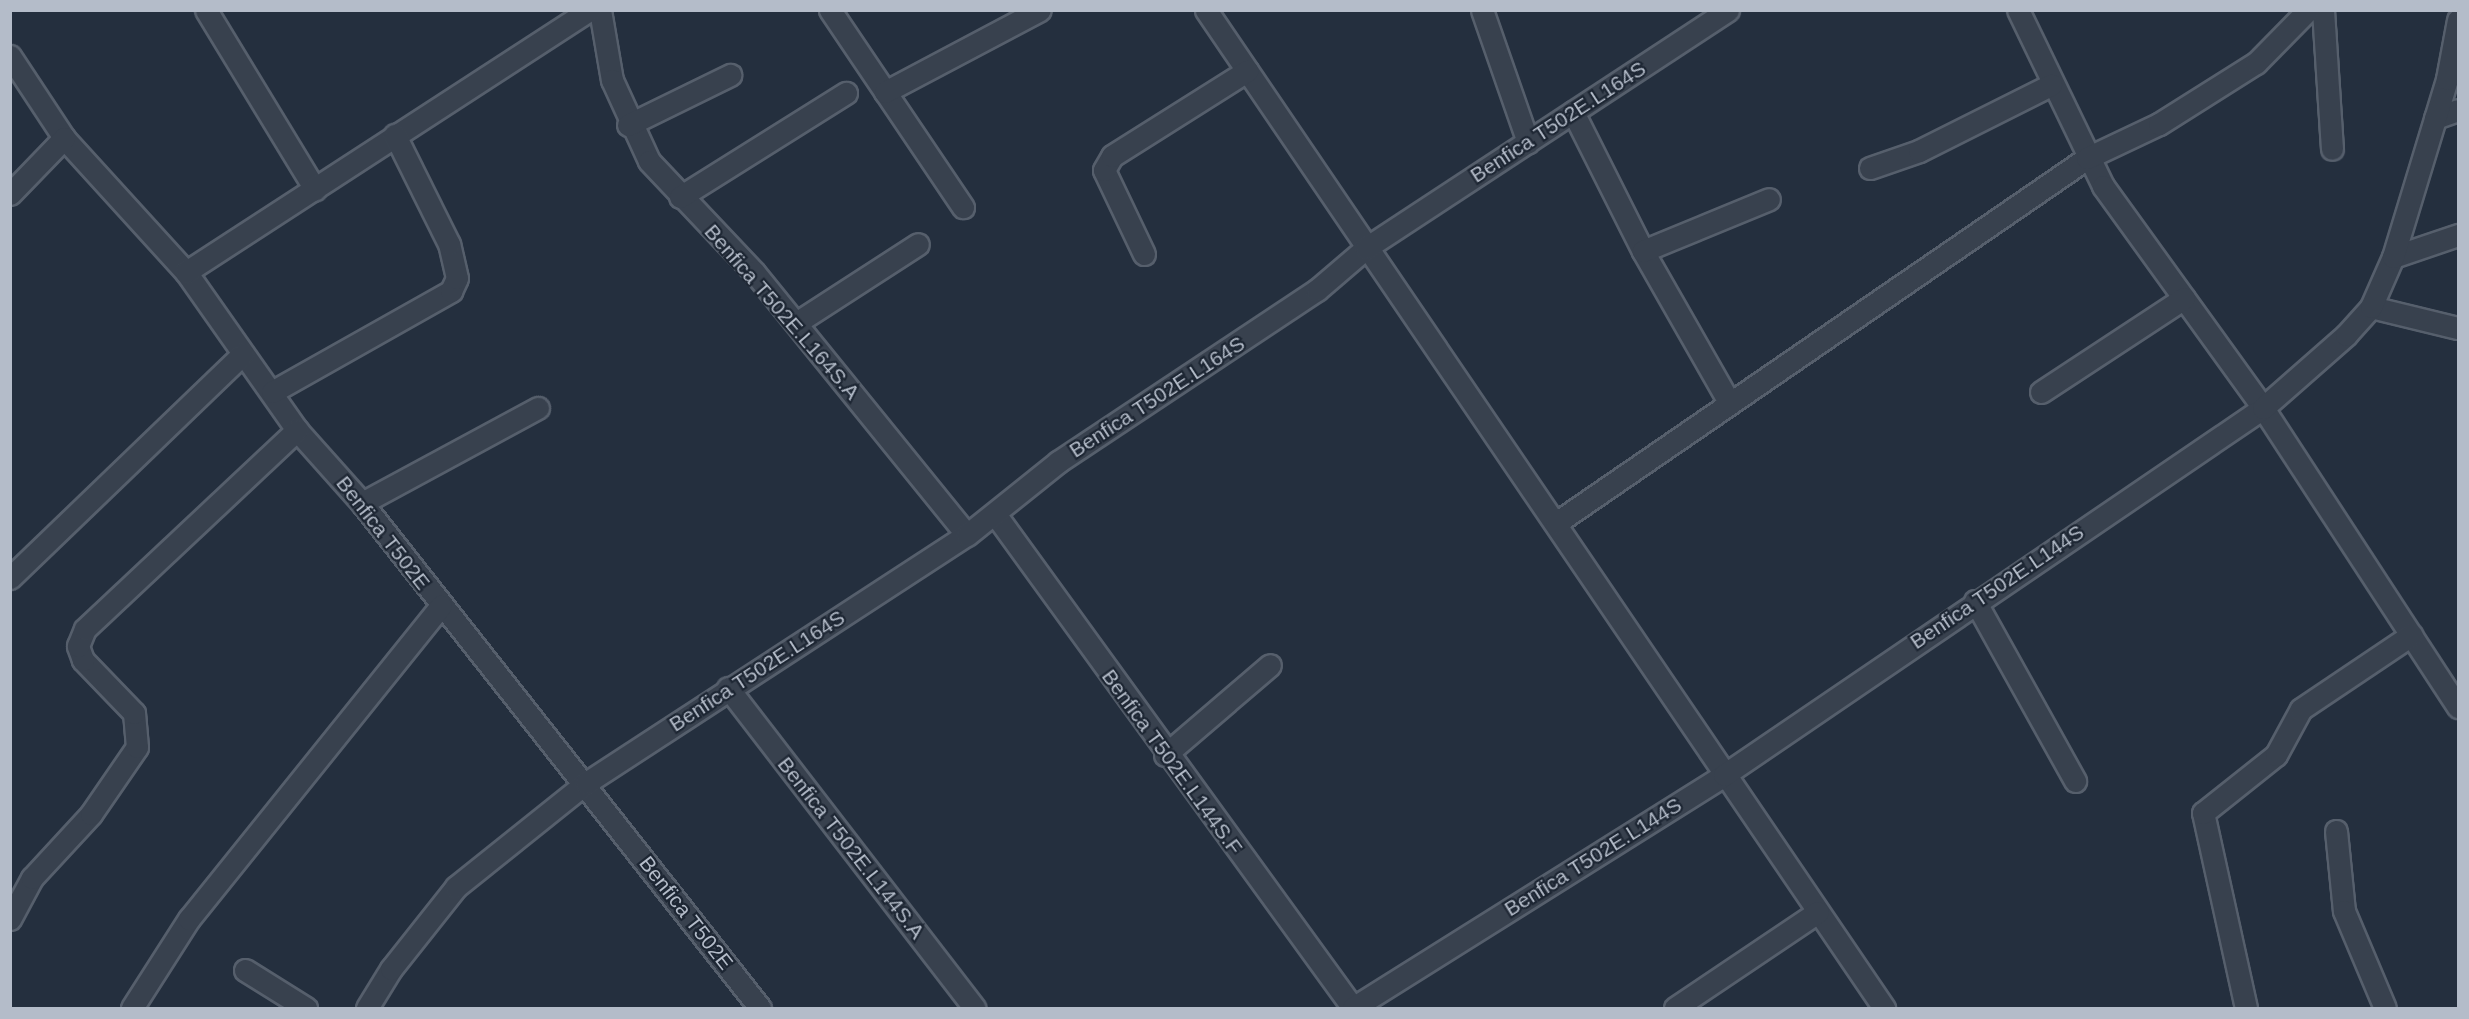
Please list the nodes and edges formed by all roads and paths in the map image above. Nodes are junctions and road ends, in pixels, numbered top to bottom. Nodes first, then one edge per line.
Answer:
1 (590, 10) edge
2 (600, 10) edge
3 (830, 10) edge
4 (1040, 10) edge
5 (1206, 10) edge
6 (1482, 10) edge
7 (1728, 10) edge
8 (2018, 10) edge
9 (2308, 10) edge
10 (2323, 10) edge
11 (207, 11) edge
12 (2458, 20) edge
13 (10, 56) edge
14 (1246, 71) junction
15 (730, 75) dead end
16 (2050, 85) junction
17 (885, 92) junction
18 (846, 93) dead end
19 (2458, 110) edge
20 (1573, 112) junction
21 (2435, 118) junction
22 (628, 125) junction
23 (395, 135) junction
24 (64, 138) junction
25 (1528, 142) junction
26 (2332, 150) dead end
27 (2087, 158) junction
28 (1870, 168) dead end
29 (315, 189) junction
30 (10, 194) edge
31 (680, 197) junction
32 (1769, 199) dead end
33 (963, 207) dead end
34 (2458, 235) edge
35 (918, 244) dead end
36 (1366, 248) junction
37 (1643, 251) junction
38 (1144, 254) dead end
39 (2393, 257) junction
40 (186, 272) junction
41 (2184, 298) junction
42 (2371, 307) junction
43 (796, 323) junction
44 (2458, 328) edge
45 (243, 354) junction
46 (272, 392) junction
47 (2041, 392) dead end
48 (1729, 402) junction
49 (538, 408) dead end
50 (2263, 408) junction
51 (297, 430) junction
52 (363, 503) junction
53 (995, 514) junction
54 (1556, 523) junction
55 (967, 535) junction
56 (10, 578) edge
57 (1975, 601) junction
58 (441, 606) junction
59 (2411, 636) junction
60 (1270, 665) dead end
61 (728, 688) junction
62 (2458, 706) edge
63 (1165, 755) junction
64 (1724, 775) junction
65 (2075, 781) dead end
66 (586, 783) junction
67 (2336, 831) dead end
68 (1818, 912) junction
69 (10, 919) edge
70 (245, 970) dead end
71 (132, 1008) edge
72 (306, 1008) edge
73 (367, 1008) edge
74 (760, 1008) edge
75 (974, 1008) edge
76 (1353, 1008) edge
77 (1675, 1008) edge
78 (1884, 1008) edge
79 (2246, 1008) edge
80 (2385, 1008) edge

1 - 23 street
2 - 22 street, Benfica T502E.L164S.A
3 - 17 street
4 - 17 street
5 - 14 street
6 - 25 street
7 - 20 street, Benfica T502E.L164S
8 - 16 street
9 - 27 street
10 - 26 street
11 - 29 street
12 - 21 street, Benfica T502E.L144S
13 - 24 street, Benfica T502E
14 - 36 street
14 - 38 street
15 - 22 street
16 - 27 street
16 - 28 street
17 - 33 street
18 - 31 street
19 - 21 street
20 - 25 street, Benfica T502E.L164S
20 - 37 street
21 - 39 street, Benfica T502E.L144S
22 - 31 street, Benfica T502E.L164S.A
23 - 29 street
23 - 46 street
24 - 30 street
24 - 40 street, Benfica T502E
25 - 36 street, Benfica T502E.L164S
27 - 41 street
27 - 48 street
29 - 40 street
31 - 43 street, Benfica T502E.L164S.A
32 - 37 street
34 - 39 street
35 - 43 street
36 - 53 street, Benfica T502E.L164S
36 - 54 street
37 - 48 street
39 - 42 street, Benfica T502E.L144S
40 - 45 street, Benfica T502E
41 - 47 street
41 - 50 street
42 - 44 street
42 - 50 street, Benfica T502E.L144S
43 - 55 street, Benfica T502E.L164S.A
45 - 46 street, Benfica T502E
45 - 56 street
46 - 51 street, Benfica T502E
48 - 54 street
49 - 52 street
50 - 57 street, Benfica T502E.L144S
50 - 59 street
51 - 52 street, Benfica T502E
51 - 69 street
52 - 58 street, Benfica T502E
53 - 55 street, Benfica T502E.L164S
53 - 63 street, Benfica T502E.L144S.F
54 - 64 street
55 - 61 street, Benfica T502E.L164S
57 - 64 street, Benfica T502E.L144S
57 - 65 street
58 - 66 street, Benfica T502E
58 - 71 street
59 - 62 street
59 - 79 street
60 - 63 street
61 - 66 street, Benfica T502E.L164S
61 - 75 street, Benfica T502E.L144S.A
63 - 76 street, Benfica T502E.L144S.F
64 - 68 street
64 - 76 street, Benfica T502E.L144S
66 - 73 street, Benfica T502E.L164S
66 - 74 street, Benfica T502E
67 - 80 street
68 - 77 street
68 - 78 street
70 - 72 street

